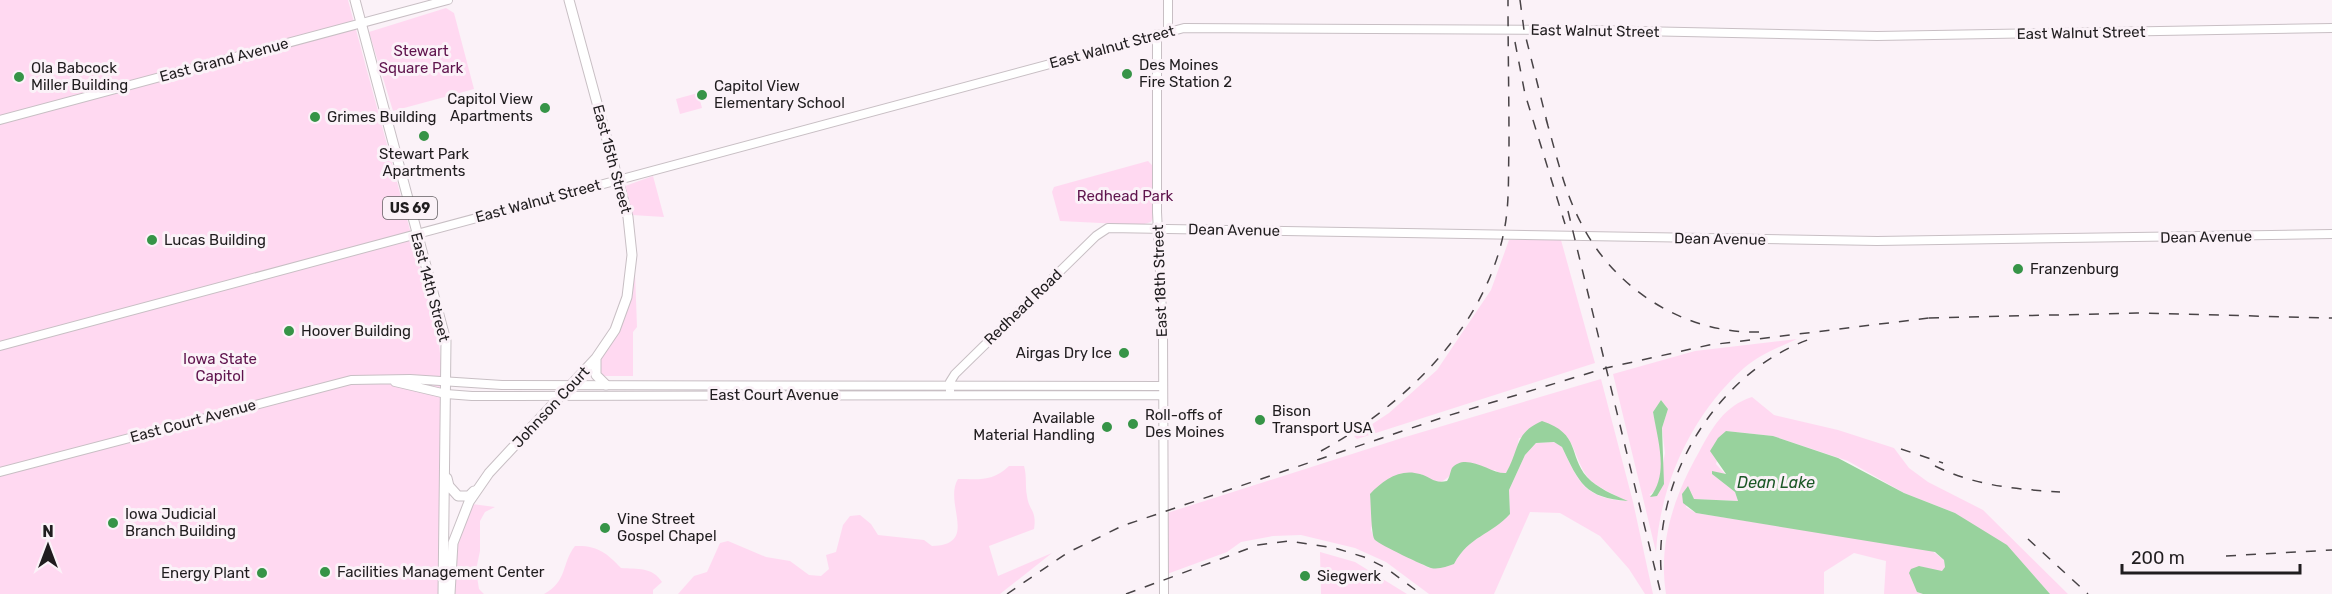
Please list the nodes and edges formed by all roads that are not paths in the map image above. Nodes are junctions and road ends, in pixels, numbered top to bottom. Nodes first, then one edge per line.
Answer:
1 (355, 0) edge
2 (448, 0) edge
3 (569, 0) edge
4 (1168, 0) edge
5 (360, 24) junction
6 (2332, 28) edge
7 (1168, 31) junction
8 (1157, 34) junction
9 (0, 120) edge
10 (618, 180) junction
11 (1108, 228) joint
12 (1159, 229) junction
13 (417, 234) junction
14 (2332, 234) edge
15 (619, 320) joint
16 (0, 346) edge
17 (596, 358) junction
18 (388, 380) junction
19 (447, 382) junction
20 (573, 384) junction
21 (606, 385) junction
22 (950, 385) junction
23 (1163, 386) junction
24 (446, 394) junction
25 (950, 394) junction
26 (1163, 395) junction
27 (561, 396) junction
28 (0, 472) edge
29 (445, 473) junction
30 (477, 488) junction
31 (443, 594) edge
32 (450, 594) edge
33 (1164, 594) edge

1 - 5 main road, East 14th Street / US 69
2 - 5 main road, East Grand Avenue
3 - 10 main road, East 15th Street
4 - 7 street
5 - 9 main road, East Grand Avenue
5 - 13 main road, East 14th Street / US 69
6 - 7 street, East Walnut Street
7 - 8 street, East Walnut Street
8 - 10 street, East Walnut Street
8 - 12 street, East 18th Street
10 - 13 street, East Walnut Street
10 - 15 main road, East 15th Street
11 - 12 street, Dean Avenue
11 - 22 street, Redhead Road
12 - 14 street, Dean Avenue
12 - 23 street, East 18th Street
13 - 16 street, East Walnut Street
13 - 19 main road, East 14th Street / US 69
15 - 17 main road, Johnson Court
17 - 20 main road, Johnson Court
17 - 21 main road
18 - 19 street, East Court Avenue
18 - 24 street, East Court Avenue
18 - 28 street, East Court Avenue
19 - 20 street, East Court Avenue
19 - 24 main road, East 14th Street / US 69
20 - 21 street, East Court Avenue
20 - 27 main road, Johnson Court
21 - 22 street, East Court Avenue
22 - 23 street, East Court Avenue
22 - 25 street
23 - 26 street, East 18th Street
24 - 27 street, East Court Avenue
24 - 29 main road, East 14th Street / US 69
25 - 26 street, East Court Avenue
25 - 27 street, East Court Avenue
26 - 33 street, East 18th Street
27 - 30 main road, Johnson Court
29 - 30 main road
29 - 31 main road, US 69
30 - 32 main road, Johnson Court

